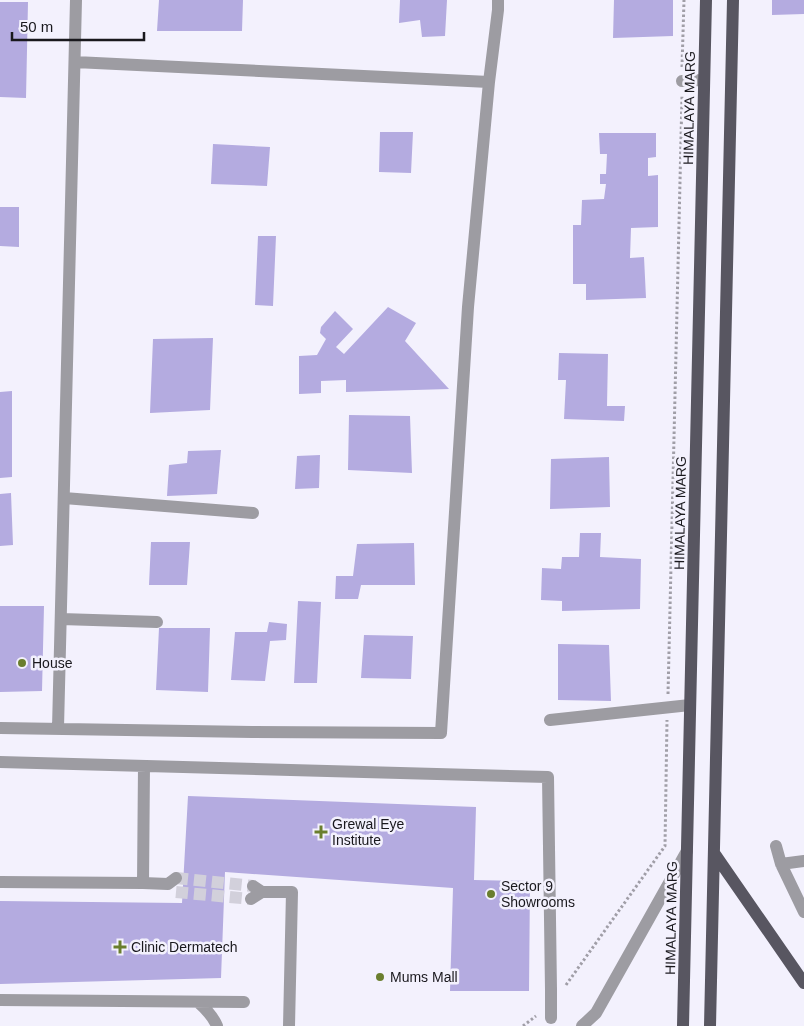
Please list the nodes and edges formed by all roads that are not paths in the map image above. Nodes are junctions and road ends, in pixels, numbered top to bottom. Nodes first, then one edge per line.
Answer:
1 (76, 0) edge
2 (498, 0) edge
3 (706, 0) edge
4 (733, 0) edge
5 (75, 62) junction
6 (682, 80) road end
7 (704, 80) junction
8 (489, 82) junction
9 (64, 498) junction
10 (253, 513) dead end
11 (61, 619) junction
12 (157, 622) dead end
13 (690, 705) junction
14 (550, 720) dead end
15 (0, 728) edge
16 (58, 728) junction
17 (0, 762) edge
18 (144, 766) junction
19 (776, 846) dead end
20 (687, 851) junction
21 (714, 853) junction
22 (804, 861) edge
23 (781, 864) junction
24 (0, 882) edge
25 (143, 883) junction
26 (173, 885) tunnel mouth
27 (251, 899) tunnel mouth
28 (804, 912) edge
29 (804, 983) edge
30 (0, 1000) edge
31 (198, 1002) junction
32 (244, 1002) dead end
33 (551, 1022) edge
34 (217, 1026) edge
35 (289, 1026) edge
36 (582, 1026) edge
37 (684, 1026) edge
38 (710, 1026) edge

1 - 5 street
2 - 8 street
3 - 7 main road, HIMALAYA MARG
4 - 21 main road
5 - 8 street
5 - 9 street
6 - 7 street
7 - 13 main road, HIMALAYA MARG
8 - 16 street
9 - 10 street
9 - 11 street
11 - 12 street
11 - 16 street
13 - 14 street
13 - 20 main road, HIMALAYA MARG
15 - 16 street
17 - 18 street
18 - 25 street
18 - 33 street, bridge
19 - 23 street
20 - 36 street
20 - 37 main road, HIMALAYA MARG
21 - 29 main road
21 - 38 main road
22 - 23 street
23 - 28 street
24 - 25 street
25 - 26 street
27 - 35 street
30 - 31 street
31 - 32 street
31 - 34 street

